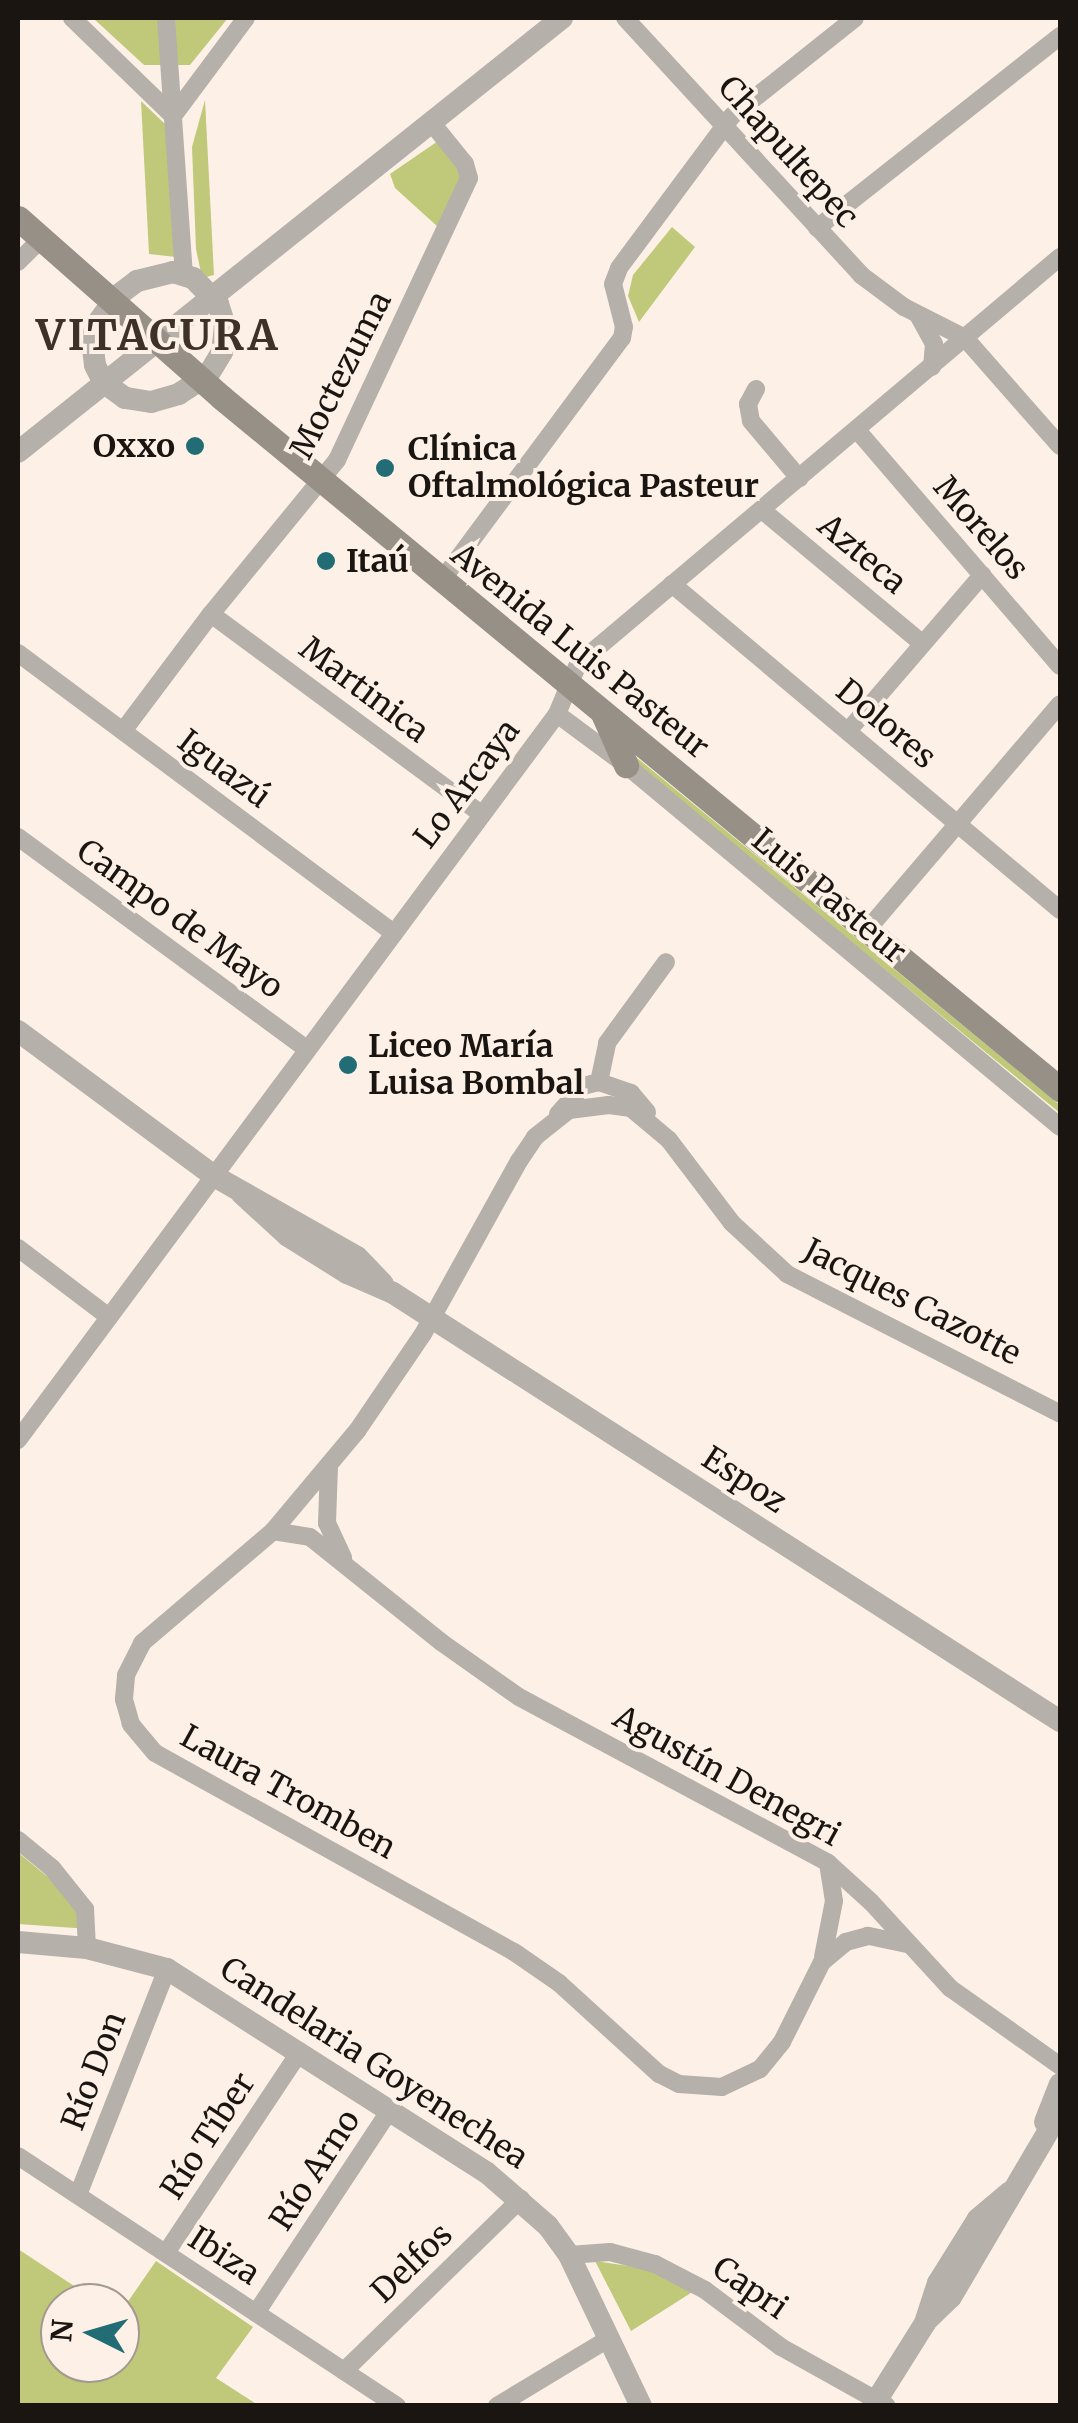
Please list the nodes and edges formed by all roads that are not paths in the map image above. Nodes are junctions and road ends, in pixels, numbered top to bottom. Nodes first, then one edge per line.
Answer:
1 (72, 18) edge
2 (166, 18) edge
3 (246, 18) edge
4 (562, 18) edge
5 (625, 18) edge
6 (856, 18) edge
7 (1060, 36) edge
8 (170, 74) junction
9 (133, 76) junction
10 (173, 116) junction
11 (431, 122) junction
12 (725, 126) junction
13 (18, 218) edge
14 (817, 228) junction
15 (40, 240) junction
16 (1060, 257) edge
17 (18, 262) edge
18 (184, 274) junction
19 (212, 296) junction
20 (111, 303) junction
21 (918, 314) junction
22 (965, 338) junction
23 (156, 342) junction
24 (932, 367) junction
25 (202, 380) junction
26 (104, 383) junction
27 (756, 388) dead end
28 (857, 430) junction
29 (1060, 446) edge
30 (18, 452) edge
31 (799, 478) junction
32 (322, 481) junction
33 (762, 510) junction
34 (982, 575) junction
35 (442, 580) junction
36 (672, 584) junction
37 (211, 614) junction
38 (923, 644) junction
39 (20, 659) edge
40 (1060, 666) edge
41 (568, 683) junction
42 (1060, 704) edge
43 (602, 711) junction
44 (557, 714) junction
45 (848, 731) junction
46 (123, 732) junction
47 (626, 765) junction
48 (481, 814) junction
49 (957, 825) junction
50 (18, 836) edge
51 (1060, 910) edge
52 (867, 930) junction
53 (394, 932) junction
54 (666, 962) dead end
55 (18, 1031) edge
56 (307, 1049) junction
57 (598, 1082) junction
58 (1060, 1089) edge
59 (555, 1118) junction
60 (1060, 1126) edge
61 (669, 1140) junction
62 (214, 1176) junction
63 (18, 1248) edge
64 (109, 1316) junction
65 (432, 1318) junction
66 (1060, 1414) edge
67 (18, 1440) edge
68 (329, 1466) junction
69 (273, 1530) junction
70 (346, 1562) junction
71 (1060, 1721) edge
72 (18, 1840) edge
73 (828, 1863) junction
74 (18, 1942) edge
75 (907, 1944) junction
76 (87, 1948) junction
77 (822, 1962) junction
78 (167, 1968) junction
79 (300, 2051) junction
80 (1060, 2066) edge
81 (1060, 2084) edge
82 (390, 2110) junction
83 (1060, 2111) edge
84 (1039, 2142) junction
85 (18, 2156) edge
86 (78, 2195) junction
87 (521, 2199) junction
88 (166, 2253) junction
89 (569, 2255) junction
90 (256, 2313) junction
91 (608, 2339) junction
92 (344, 2370) junction
93 (879, 2403) edge
94 (397, 2406) edge
95 (497, 2406) edge
96 (641, 2406) edge

1 - 9 street
2 - 8 street
3 - 10 street
4 - 11 street
5 - 12 street, Chapultepec
6 - 12 street
7 - 14 street
8 - 9 street
8 - 10 street
9 - 10 street
10 - 18 street
11 - 19 street
11 - 32 street, Moctezuma
12 - 14 street, Chapultepec
12 - 35 street
13 - 15 main road, Avenida Luis Pasteur
14 - 21 street, Chapultepec
15 - 17 street
15 - 20 main road, Avenida Luis Pasteur
16 - 22 street, Lo Arcaya
18 - 19 street
18 - 20 street
19 - 23 street
19 - 25 street
20 - 23 main road, Avenida Luis Pasteur
20 - 26 street
21 - 22 street, Chapultepec
21 - 24 street
22 - 24 street, Lo Arcaya
22 - 29 street, Chapultepec
23 - 25 main road, Avenida Luis Pasteur
23 - 26 street
24 - 28 street, Lo Arcaya
25 - 26 street
25 - 32 main road, Avenida Luis Pasteur
26 - 30 street
27 - 31 street
28 - 31 street, Lo Arcaya
28 - 34 street, Morelos
31 - 33 street, Lo Arcaya
32 - 35 main road, Avenida Luis Pasteur
32 - 37 street, Moctezuma
33 - 36 street, Lo Arcaya
33 - 38 street, Azteca
34 - 38 street
34 - 40 street, Morelos
35 - 41 main road, Avenida Luis Pasteur
36 - 41 street, Lo Arcaya
36 - 45 street, Dolores
37 - 46 street, Moctezuma
37 - 48 street, Martinica
38 - 45 street
39 - 46 street, Iguazú
41 - 43 main road, Avenida Luis Pasteur
41 - 44 street, Lo Arcaya
42 - 49 street
43 - 47 main road
43 - 52 main road, Avenida Luis Pasteur
44 - 47 street, Luis Pasteur
44 - 48 street, Lo Arcaya
45 - 49 street, Dolores
46 - 53 street, Iguazú
47 - 60 street, Luis Pasteur
48 - 53 street, Lo Arcaya
49 - 51 street, Dolores
49 - 52 street
50 - 56 street, Campo de Mayo
52 - 58 main road, Avenida Luis Pasteur
53 - 56 street, Lo Arcaya
54 - 57 street
55 - 62 street, Espoz
56 - 62 street, Lo Arcaya
57 - 59 street
57 - 61 street, Jacques Cazotte
59 - 61 street, Jacques Cazotte
59 - 65 street
61 - 66 street, Jacques Cazotte
62 - 64 street, Lo Arcaya
62 - 65 street, Espoz
63 - 64 street
64 - 67 street, Lo Arcaya
65 - 68 street, Laura Tromben
65 - 71 street, Espoz
68 - 69 street, Laura Tromben
68 - 70 street, Agustín Denegri
69 - 70 street, Agustín Denegri
69 - 77 street, Laura Tromben
70 - 73 street, Agustín Denegri
72 - 76 street
73 - 75 street, Agustín Denegri
73 - 77 street, Laura Tromben
74 - 76 street, Candelaria Goyenechea
75 - 77 street
75 - 80 street, Agustín Denegri
76 - 78 street, Candelaria Goyenechea
78 - 79 street, Candelaria Goyenechea
78 - 86 street, Río Don
79 - 82 street, Candelaria Goyenechea
79 - 88 street, Río Tíber
81 - 84 street
82 - 87 street, Candelaria Goyenechea
82 - 90 street, Río Arno
83 - 84 street
84 - 93 street
85 - 86 street, Ibiza
86 - 88 street, Ibiza
87 - 89 street, Candelaria Goyenechea
87 - 92 street, Delfos
88 - 90 street, Ibiza
89 - 91 street, Candelaria Goyenechea
89 - 93 street, Capri
90 - 92 street, Ibiza
91 - 95 street
91 - 96 street, Candelaria Goyenechea
92 - 94 street, Ibiza

